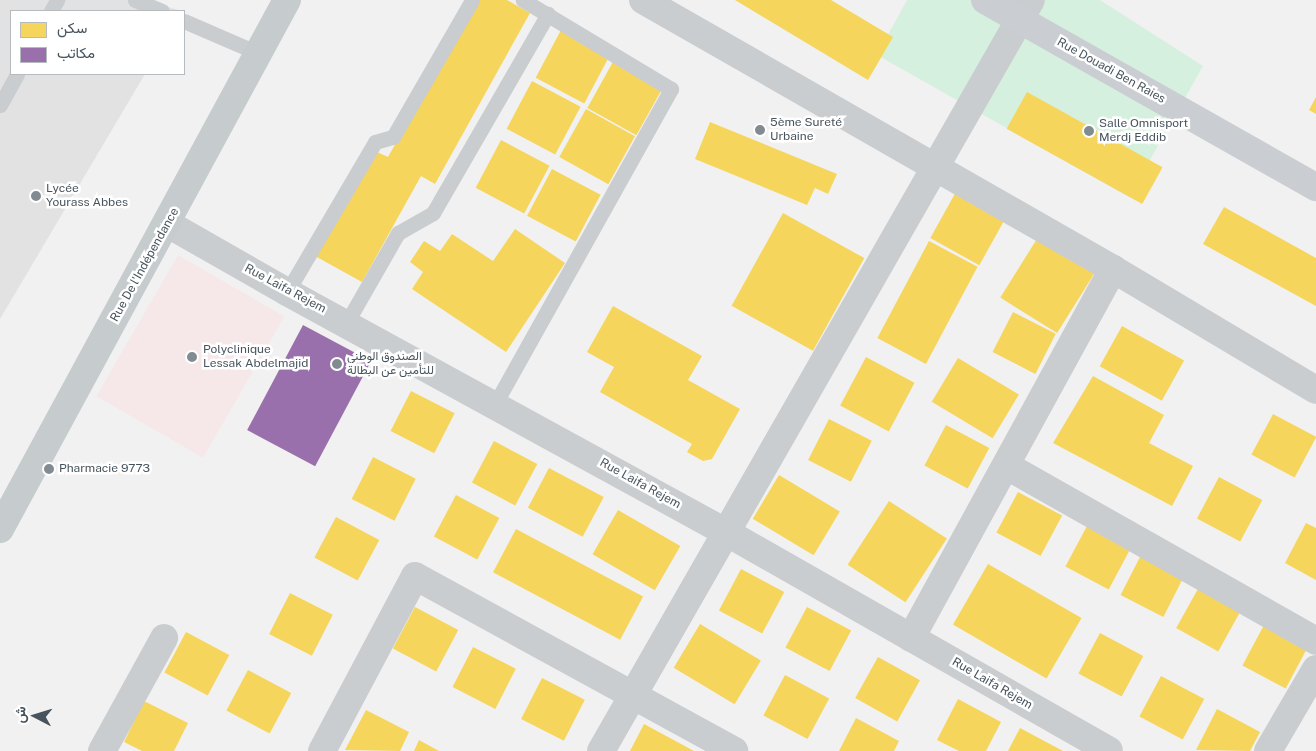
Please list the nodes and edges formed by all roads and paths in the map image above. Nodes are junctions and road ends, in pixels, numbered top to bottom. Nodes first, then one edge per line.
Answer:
1 (136, 0) edge
2 (287, 0) edge
3 (472, 0) edge
4 (523, 0) edge
5 (643, 0) edge
6 (985, 0) edge
7 (160, 10) edge
8 (1025, 10) edge
9 (548, 14) junction
10 (185, 21) edge
11 (258, 53) junction
12 (16, 75) edge
13 (0, 105) edge
14 (936, 166) junction
15 (1316, 186) edge
16 (168, 224) junction
17 (1113, 269) junction
18 (287, 292) junction
19 (347, 322) junction
20 (1316, 390) edge
21 (495, 404) junction
22 (1007, 466) junction
23 (0, 529) edge
24 (724, 531) junction
25 (164, 638) dead end
26 (911, 638) junction
27 (1316, 641) edge
28 (1316, 669) edge
29 (631, 697) junction
30 (102, 751) edge
31 (322, 751) edge
32 (600, 751) edge
33 (734, 751) edge
34 (1108, 751) edge
35 (1268, 751) edge

1 - 7 lane
2 - 11 main road, Rue De l'Indépendance
3 - 18 lane
4 - 9 lane
5 - 14 street
6 - 8 street, Rue Douadi Ben Raies
8 - 14 street
8 - 15 street, Rue Douadi Ben Raies
9 - 19 lane
9 - 21 lane
10 - 11 lane
11 - 16 main road, Rue De l'Indépendance
12 - 13 lane
14 - 17 street
14 - 24 street
16 - 18 street, Rue Laifa Rejem
16 - 23 main road, Rue De l'Indépendance
17 - 20 street
17 - 22 street
18 - 19 street, Rue Laifa Rejem
19 - 21 street, Rue Laifa Rejem
21 - 24 street, Rue Laifa Rejem
22 - 26 street
22 - 27 street
24 - 26 street, Rue Laifa Rejem
24 - 29 street
25 - 30 street
26 - 34 street, Rue Laifa Rejem
28 - 35 street
29 - 31 street
29 - 32 street
29 - 33 street

